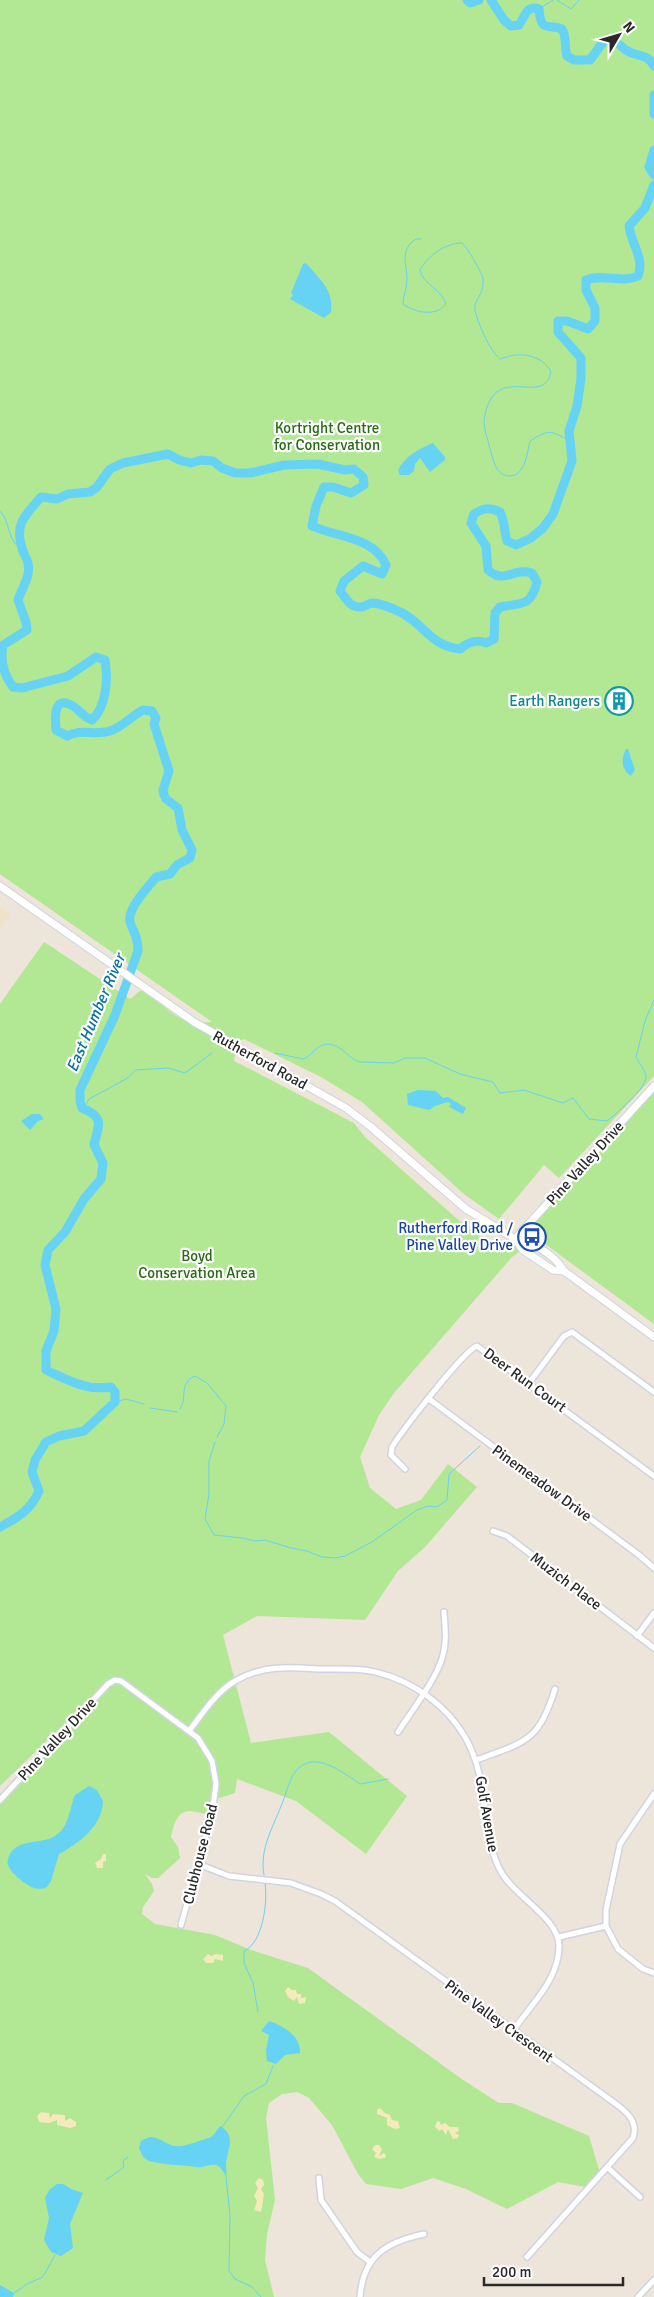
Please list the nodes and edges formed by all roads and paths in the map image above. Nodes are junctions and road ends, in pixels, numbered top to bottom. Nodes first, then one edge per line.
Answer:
1 (0, 886) edge
2 (654, 1086) edge
3 (515, 1239) junction
4 (654, 1337) edge
5 (529, 1383) junction
6 (654, 1392) edge
7 (429, 1399) junction
8 (405, 1469) dead end
9 (654, 1476) edge
10 (492, 1531) dead end
11 (654, 1568) edge
12 (444, 1612) dead end
13 (654, 1614) edge
14 (637, 1636) junction
15 (654, 1648) edge
16 (116, 1680) joint
17 (555, 1689) dead end
18 (423, 1693) junction
19 (189, 1731) junction
20 (398, 1732) dead end
21 (476, 1760) junction
22 (654, 1794) edge
23 (0, 1800) edge
24 (198, 1864) junction
25 (182, 1925) dead end
26 (606, 1926) junction
27 (559, 1937) junction
28 (654, 1973) edge
29 (513, 2031) junction
30 (608, 2168) junction
31 (319, 2178) dead end
32 (640, 2196) dead end
33 (424, 2234) dead end
34 (527, 2257) dead end
35 (370, 2262) junction
36 (654, 2281) edge
37 (360, 2297) edge
38 (638, 2297) edge

1 - 3 main road, Rutherford Road
2 - 3 main road, Pine Valley Drive
3 - 4 main road, Rutherford Road
5 - 6 street
5 - 7 street, Deer Run Court
5 - 9 street, Deer Run Court
7 - 8 street, Deer Run Court
7 - 11 street, Pinemeadow Drive
10 - 14 street, Muzich Place
12 - 18 street
13 - 14 street
14 - 15 street, Muzich Place
16 - 19 street, Clubhouse Road
16 - 23 street, Pine Valley Drive
17 - 21 street
18 - 19 street, Golf Avenue
18 - 20 street
18 - 21 street, Golf Avenue
19 - 24 street, Clubhouse Road
21 - 27 street, Golf Avenue
22 - 26 street
24 - 25 street, Clubhouse Road
24 - 29 street, Pine Valley Crescent
26 - 27 street
26 - 28 street
27 - 29 street
29 - 30 street, Pine Valley Crescent
30 - 32 street
30 - 34 street, Pine Valley Crescent
31 - 35 street
33 - 35 street
35 - 37 street
36 - 38 street

